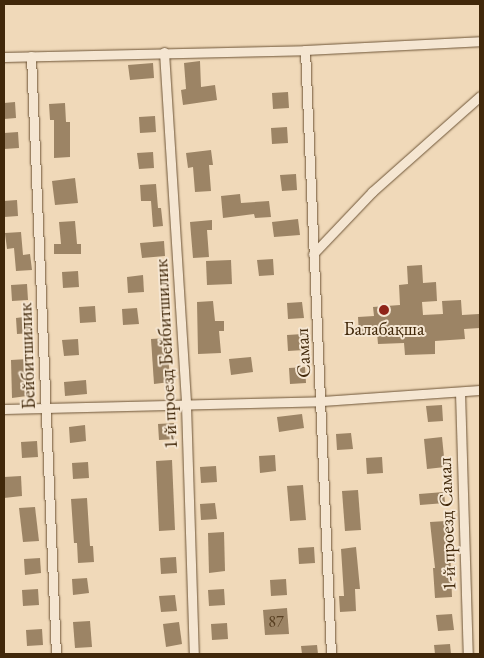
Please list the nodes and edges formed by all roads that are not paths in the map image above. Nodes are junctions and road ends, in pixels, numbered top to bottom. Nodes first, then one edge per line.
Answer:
1 (480, 42) edge
2 (305, 50) junction
3 (164, 52) junction
4 (31, 56) junction
5 (4, 57) edge
6 (480, 96) edge
7 (313, 254) junction
8 (480, 390) edge
9 (460, 392) junction
10 (322, 401) junction
11 (186, 405) junction
12 (46, 408) junction
13 (4, 409) edge
14 (56, 654) edge
15 (194, 654) edge
16 (331, 654) edge
17 (468, 654) edge

1 - 2 street
2 - 3 street
2 - 7 street, Самал
3 - 4 street
3 - 11 street, 1-й проезд Бейбитшилик
4 - 5 street
4 - 12 street, Бейбитшилик
6 - 7 street
7 - 10 street, Самал
8 - 9 street
9 - 10 street
9 - 17 street, 1-й проезд Самал
10 - 11 street
10 - 16 street, Самал
11 - 12 street
11 - 15 street, 1-й проезд Бейбитшилик
12 - 13 street
12 - 14 street, Бейбитшилик

